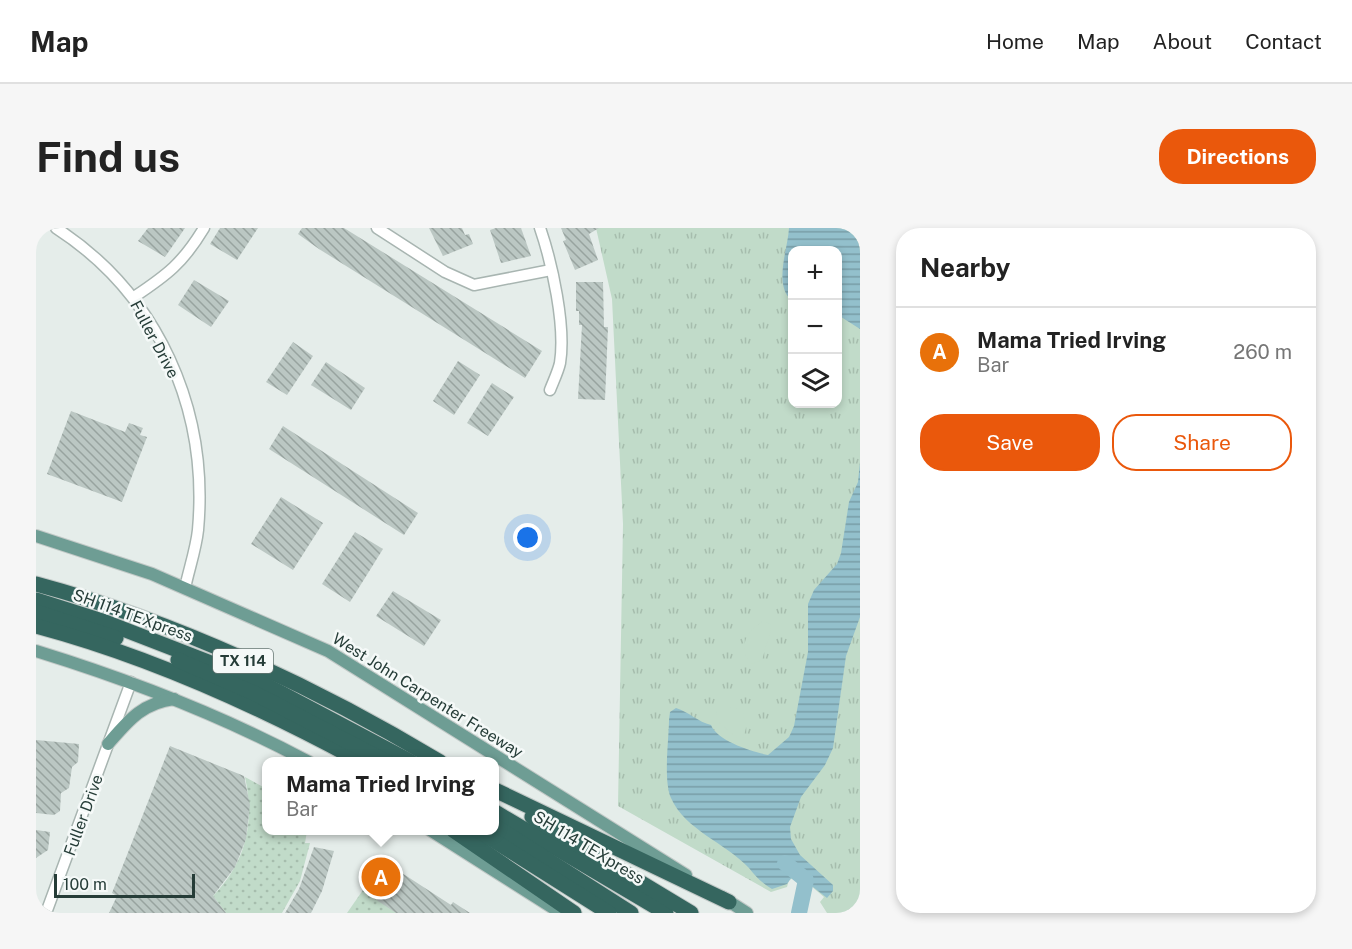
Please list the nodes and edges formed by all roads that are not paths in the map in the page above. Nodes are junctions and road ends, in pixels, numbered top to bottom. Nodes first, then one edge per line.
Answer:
1 (56, 228) edge
2 (204, 228) edge
3 (377, 228) edge
4 (540, 228) edge
5 (551, 270) junction
6 (134, 297) junction
7 (550, 390) dead end
8 (36, 536) edge
9 (36, 584) edge
10 (185, 588) junction
11 (36, 600) edge
12 (36, 612) edge
13 (36, 626) edge
14 (36, 651) edge
15 (131, 682) junction
16 (175, 699) junction
17 (108, 744) junction
18 (298, 757) edge
19 (351, 757) edge
20 (377, 757) edge
21 (402, 757) edge
22 (431, 757) edge
23 (497, 757) edge
24 (499, 758) edge
25 (499, 792) edge
26 (499, 797) edge
27 (499, 814) edge
28 (499, 829) edge
29 (436, 835) edge
30 (459, 835) edge
31 (483, 835) edge
32 (729, 902) junction
33 (46, 913) edge
34 (561, 913) edge
35 (574, 913) edge
36 (609, 913) edge
37 (631, 913) edge
38 (666, 913) edge
39 (691, 913) edge
40 (747, 913) edge

1 - 6 street, Fuller Drive
2 - 6 street
3 - 5 street
4 - 5 street
5 - 7 street
6 - 10 street, Fuller Drive
8 - 10 main road, West John Carpenter Freeway
9 - 22 highway, TX 114
10 - 23 main road, West John Carpenter Freeway
11 - 21 highway, SH 114 TEXpress
12 - 20 highway, SH 114 TEXpress
13 - 19 highway, TX 114
14 - 15 main road
15 - 16 main road
15 - 17 street, Fuller Drive
16 - 17 main road
16 - 18 main road
17 - 33 street, Fuller Drive
24 - 32 main road, West John Carpenter Freeway
25 - 32 highway
26 - 39 highway
27 - 38 highway, SH 114 TEXpress
28 - 37 highway, SH 114 TEXpress
29 - 34 main road
30 - 35 highway
31 - 36 highway
32 - 40 main road, West John Carpenter Freeway

